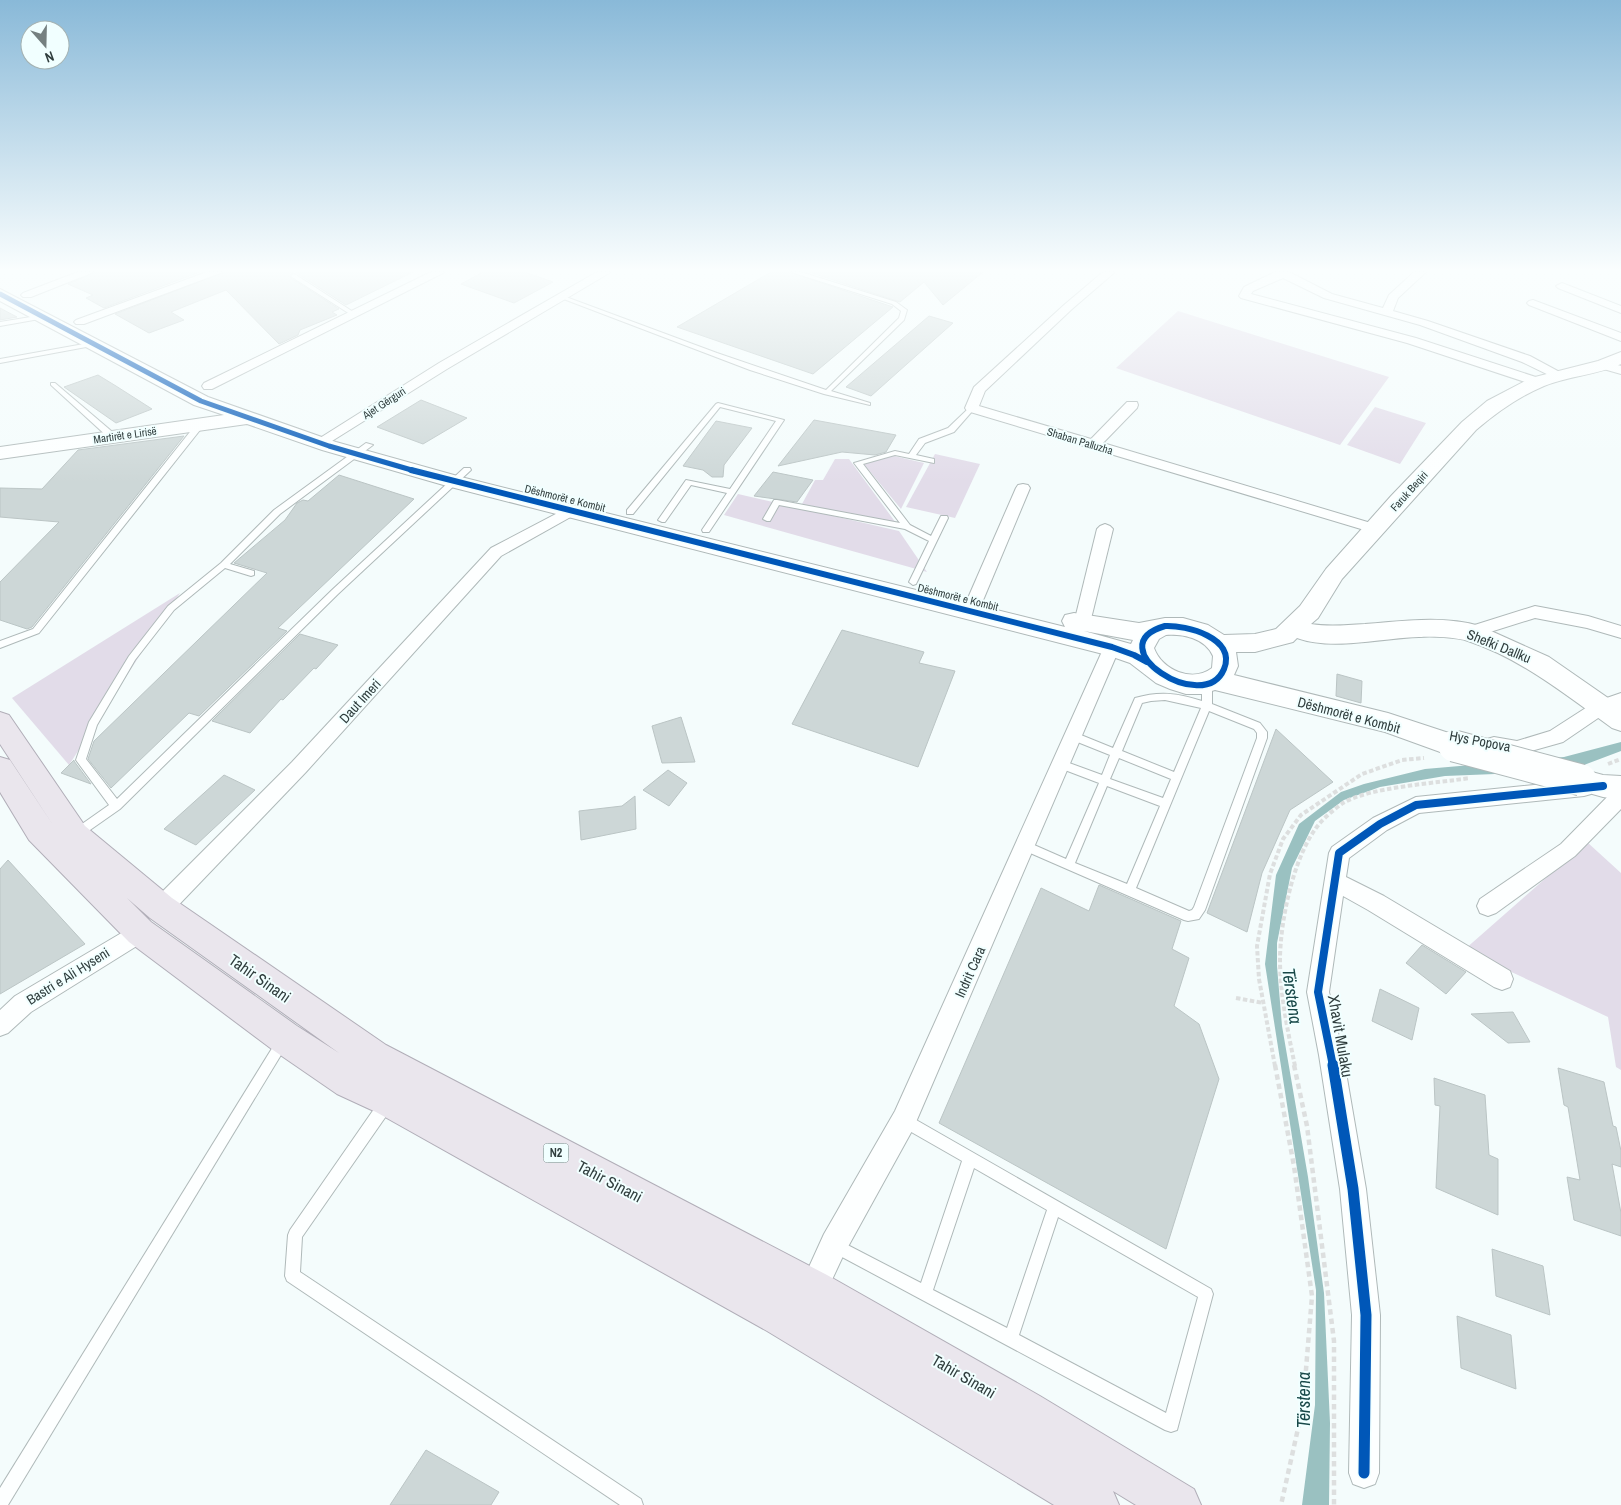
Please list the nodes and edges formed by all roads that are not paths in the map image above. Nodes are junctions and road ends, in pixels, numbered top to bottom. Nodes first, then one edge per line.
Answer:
1 (92, 342) edge
2 (120, 342) edge
3 (299, 342) edge
4 (485, 342) edge
5 (681, 342) edge
6 (878, 342) edge
7 (1030, 342) edge
8 (1417, 342) edge
9 (1479, 342) edge
10 (95, 344) junction
11 (0, 361) edge
12 (1615, 364) edge
13 (1561, 376) junction
14 (1538, 382) junction
15 (53, 384) dead end
16 (208, 386) junction
17 (826, 393) junction
18 (868, 404) dead end
19 (1132, 405) dead end
20 (972, 408) junction
21 (259, 414) junction
22 (200, 425) junction
23 (114, 437) junction
24 (326, 439) junction
25 (1093, 445) junction
26 (363, 450) junction
27 (0, 453) edge
28 (911, 457) junction
29 (931, 461) dead end
30 (461, 476) junction
31 (1023, 488) dead end
32 (731, 492) junction
33 (571, 511) junction
34 (630, 512) junction
35 (944, 518) dead end
36 (767, 519) dead end
37 (662, 520) junction
38 (907, 527) junction
39 (1105, 529) dead end
40 (1376, 529) junction
41 (706, 530) junction
42 (933, 540) junction
43 (750, 549) junction
44 (224, 565) junction
45 (251, 573) dead end
46 (913, 582) junction
47 (936, 596) junction
48 (976, 598) junction
49 (1302, 619) junction
50 (1082, 623) junction
51 (1152, 631) junction
52 (1471, 632) junction
53 (1621, 632) edge
54 (1219, 644) junction
55 (0, 645) edge
56 (1112, 647) junction
57 (1147, 662) junction
58 (1209, 689) junction
59 (1613, 710) edge
60 (0, 722) edge
61 (1388, 723) junction
62 (1073, 736) junction
63 (1116, 753) junction
64 (1061, 764) junction
65 (0, 768) edge
66 (1177, 777) junction
67 (1104, 780) junction
68 (1606, 783) edge
69 (1166, 804) junction
70 (116, 806) junction
71 (75, 835) junction
72 (1025, 846) junction
73 (1069, 865) junction
74 (1335, 882) junction
75 (1130, 890) junction
76 (1488, 906) dead end
77 (150, 920) junction
78 (1502, 979) dead end
79 (0, 1025) edge
80 (284, 1038) junction
81 (390, 1099) junction
82 (904, 1120) junction
83 (970, 1158) junction
84 (1055, 1206) junction
85 (834, 1244) junction
86 (813, 1289) junction
87 (925, 1292) junction
88 (1011, 1338) junction
89 (1364, 1473) dead end
90 (0, 1503) edge
91 (635, 1505) edge
92 (1096, 1505) edge
93 (1178, 1505) edge

1 - 10 street, Dëshmorët e Kombit
2 - 16 street, Dëshmorët e Kombit
3 - 16 street
4 - 24 street, Ajet Gërguri
5 - 17 lane
6 - 17 lane
7 - 20 street
8 - 14 street
9 - 13 street
10 - 11 lane
10 - 21 street, Dëshmorët e Kombit
12 - 13 street, Faruk Beqiri
13 - 14 street, Faruk Beqiri
14 - 40 street, Faruk Beqiri
15 - 23 lane
16 - 21 street, Dëshmorët e Kombit
17 - 18 lane
19 - 25 street
20 - 25 street, Shaban Palluzha
20 - 28 lane
21 - 22 street, Martirët e Lirisë
21 - 24 street, Dëshmorët e Kombit
22 - 23 street, Martirët e Lirisë
22 - 55 lane
23 - 27 street, Martirët e Lirisë
24 - 26 street, Dëshmorët e Kombit
25 - 40 street, Shaban Palluzha
26 - 30 street, Dëshmorët e Kombit
26 - 44 lane
28 - 29 lane
28 - 38 lane
30 - 33 street, Dëshmorët e Kombit
30 - 34 street, Dëshmorët e Kombit
30 - 70 lane
31 - 48 street, Dëshmorët e Kombit
32 - 34 lane
32 - 37 lane
32 - 41 lane
33 - 43 street, Dëshmorët e Kombit
33 - 77 street, Daut Imeri
34 - 37 street, Dëshmorët e Kombit
35 - 42 lane
36 - 38 lane
37 - 41 street, Dëshmorët e Kombit
38 - 42 lane
39 - 50 street
40 - 49 street, Faruk Beqiri
41 - 43 street, Dëshmorët e Kombit
42 - 46 lane
43 - 46 street, Dëshmorët e Kombit
43 - 47 street, Dëshmorët e Kombit
44 - 45 lane
44 - 70 lane
46 - 47 street, Dëshmorët e Kombit
47 - 48 street, Dëshmorët e Kombit
47 - 56 street, Dëshmorët e Kombit
48 - 50 street, Dëshmorët e Kombit
49 - 52 street, Shefki Dallku
49 - 54 street, Faruk Beqiri
50 - 51 street, Dëshmorët e Kombit
51 - 54 street
51 - 57 street
52 - 53 street
52 - 59 street, Shefki Dallku
54 - 58 street
56 - 57 street, Dëshmorët e Kombit
56 - 62 street, Indrit Cara
57 - 58 street
58 - 61 street, Dëshmorët e Kombit
58 - 63 lane
58 - 66 lane
58 - 75 lane
59 - 61 street, Hys Popova
60 - 71 main road, Tahir Sinani / N2
61 - 68 street, Dëshmorët e Kombit, bridge
62 - 63 lane
62 - 64 street, Indrit Cara
63 - 66 lane
63 - 67 lane
64 - 67 lane
64 - 72 street, Indrit Cara
65 - 77 main road, Tahir Sinani / N2
66 - 69 lane
67 - 69 lane
67 - 73 lane
68 - 74 street, Xhavit Mulaku
68 - 76 street
69 - 75 lane
70 - 71 lane
71 - 77 main road, Tahir Sinani / N2
72 - 73 lane
72 - 82 street, Indrit Cara
73 - 75 lane
74 - 78 street
74 - 89 street, Xhavit Mulaku
77 - 79 street, Bastri e Ali Hyseni
77 - 80 main road, Tahir Sinani / N2
77 - 86 main road, Tahir Sinani / N2
80 - 81 main road, Tahir Sinani / N2
80 - 90 lane
81 - 91 lane
81 - 92 main road, Tahir Sinani / N2
82 - 83 lane
82 - 85 street, Indrit Cara
83 - 84 lane
83 - 87 lane
84 - 88 lane
84 - 88 lane
85 - 86 street, Indrit Cara
85 - 87 lane
86 - 93 main road, Tahir Sinani / N2
87 - 88 lane

